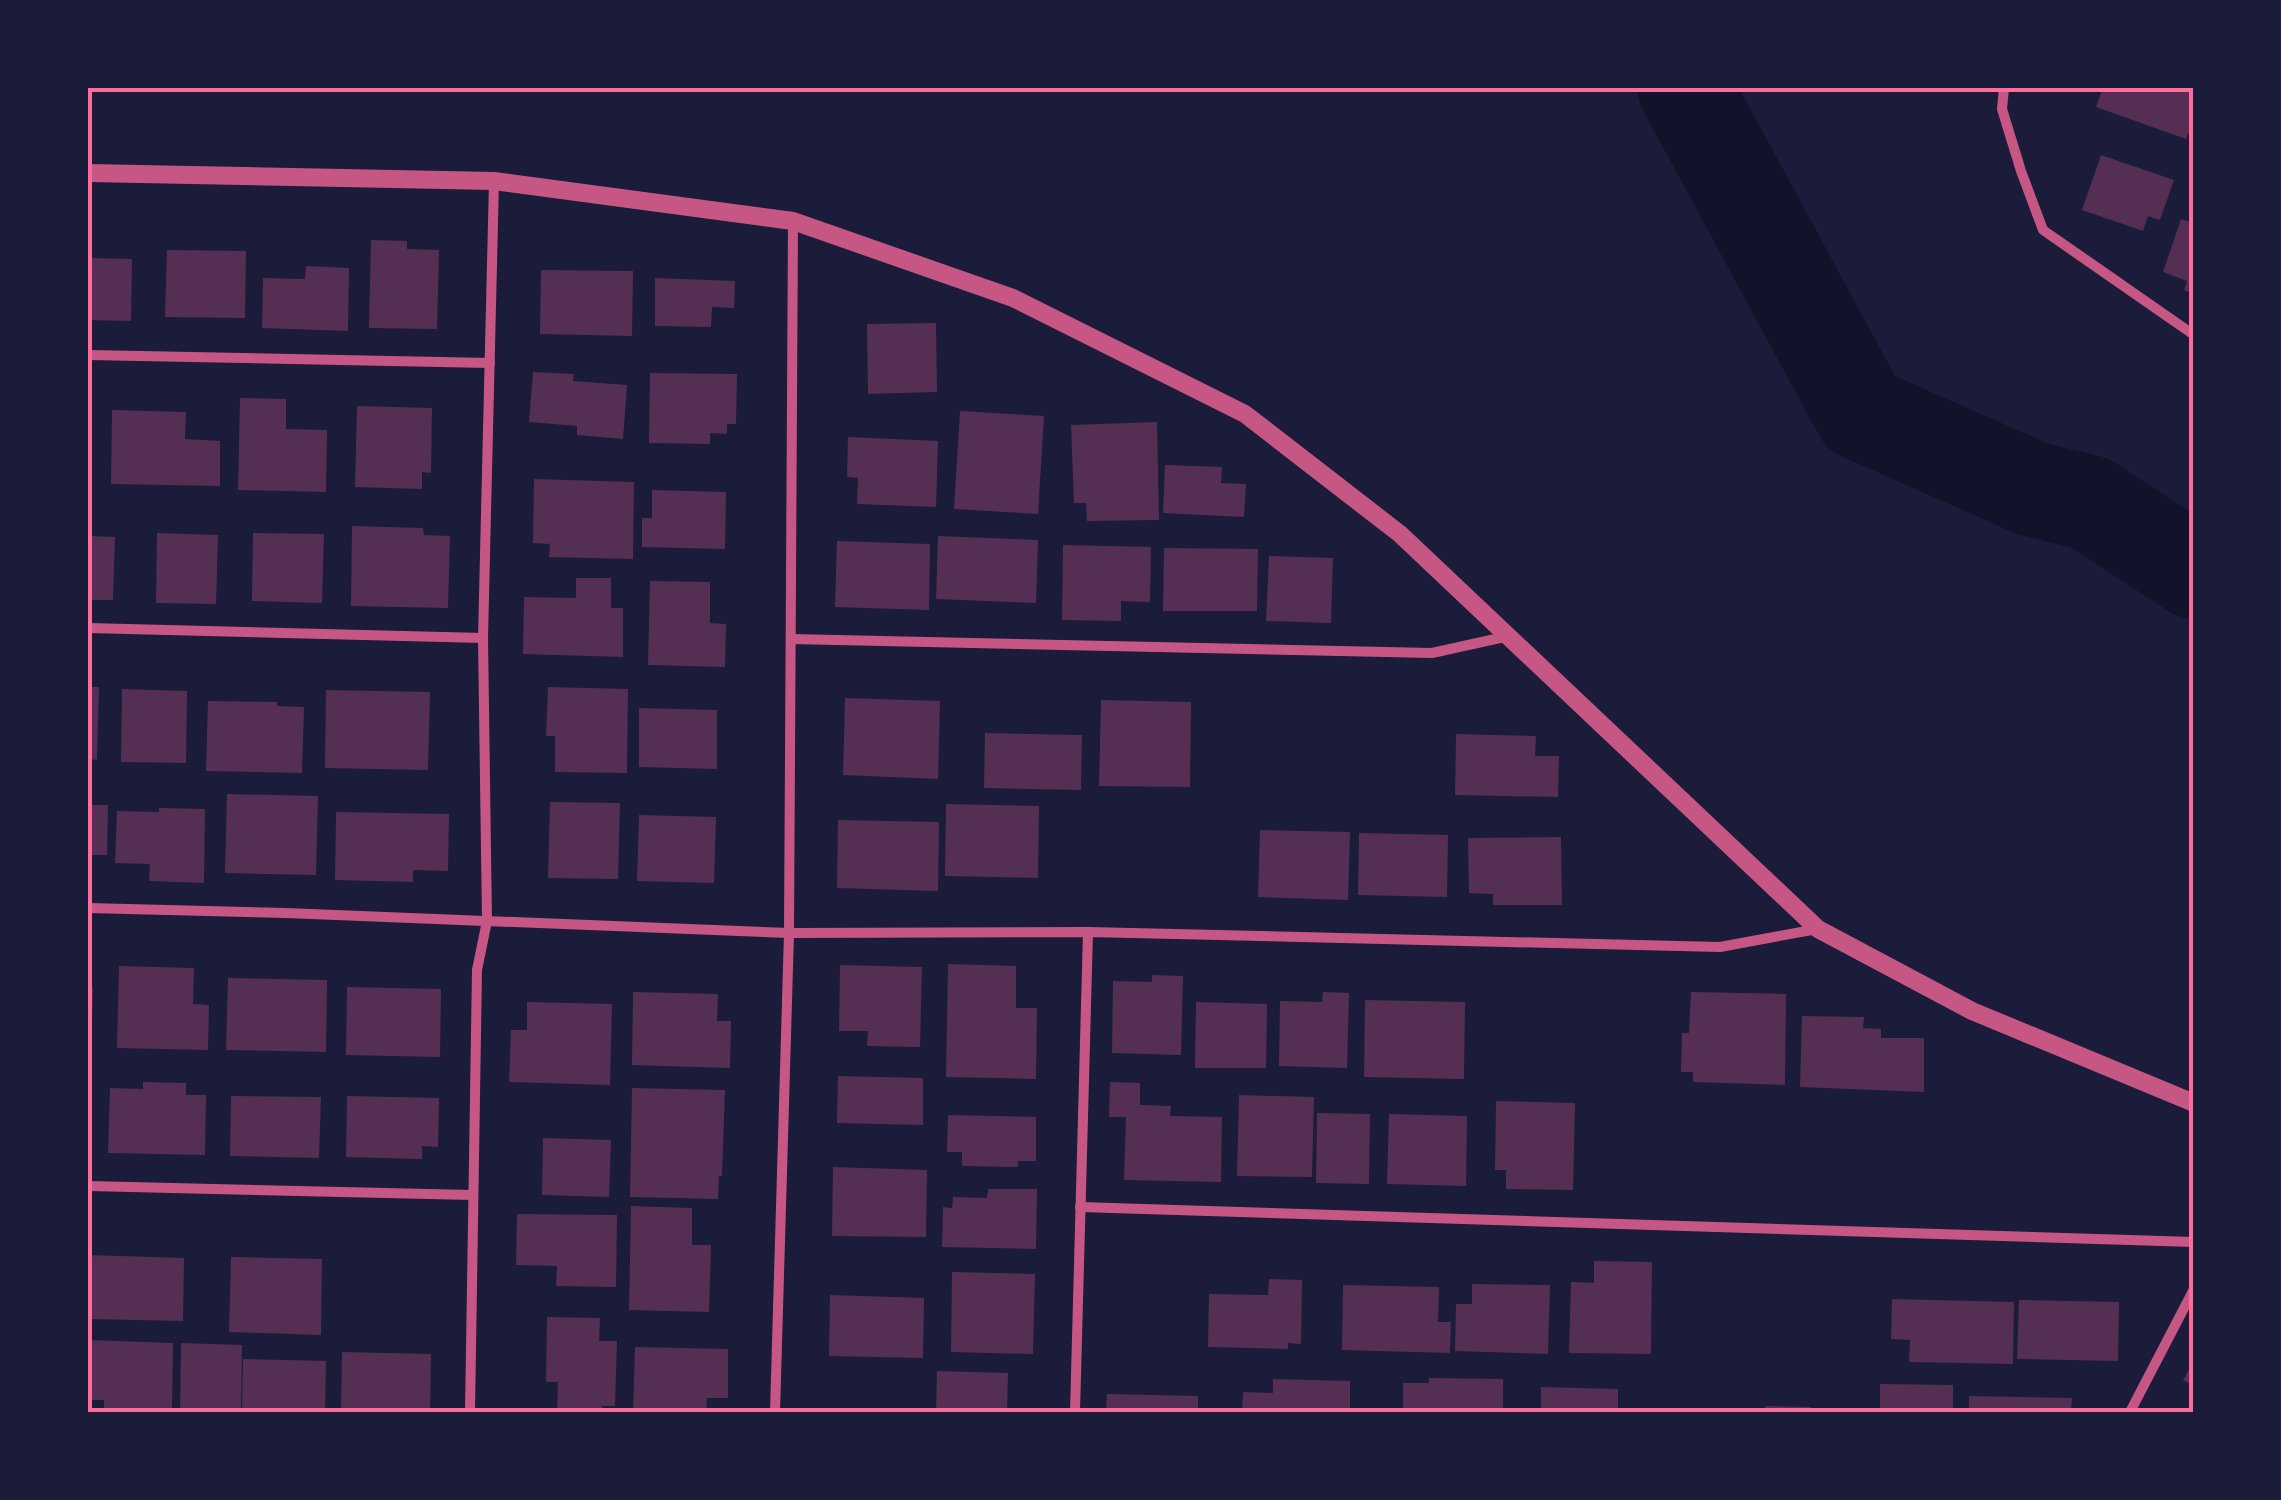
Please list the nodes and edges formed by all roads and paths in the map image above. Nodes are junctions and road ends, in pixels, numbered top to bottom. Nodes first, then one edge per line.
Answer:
1 (2004, 88) edge
2 (88, 173) edge
3 (494, 181) junction
4 (794, 221) junction
5 (2194, 335) edge
6 (88, 354) edge
7 (490, 362) junction
8 (88, 628) edge
9 (1510, 635) junction
10 (483, 638) junction
11 (791, 639) junction
12 (88, 908) edge
13 (487, 921) junction
14 (1818, 929) junction
15 (1088, 932) junction
16 (790, 933) junction
17 (2194, 1104) edge
18 (88, 1186) edge
19 (474, 1195) junction
20 (1080, 1207) junction
21 (2194, 1242) edge
22 (2194, 1290) edge
23 (470, 1412) edge
24 (775, 1412) edge
25 (1075, 1412) edge
26 (2130, 1412) edge

1 - 5 street
2 - 3 street
3 - 4 street
3 - 7 street
4 - 9 street
4 - 11 street
6 - 7 street
7 - 10 street
8 - 10 street
9 - 11 street
9 - 14 street
10 - 13 street
11 - 16 street
12 - 13 street
13 - 16 street
13 - 19 street
14 - 15 street
14 - 17 street
15 - 16 street
15 - 20 street
16 - 24 street
18 - 19 street
19 - 23 street
20 - 21 street
20 - 25 street
22 - 26 street

